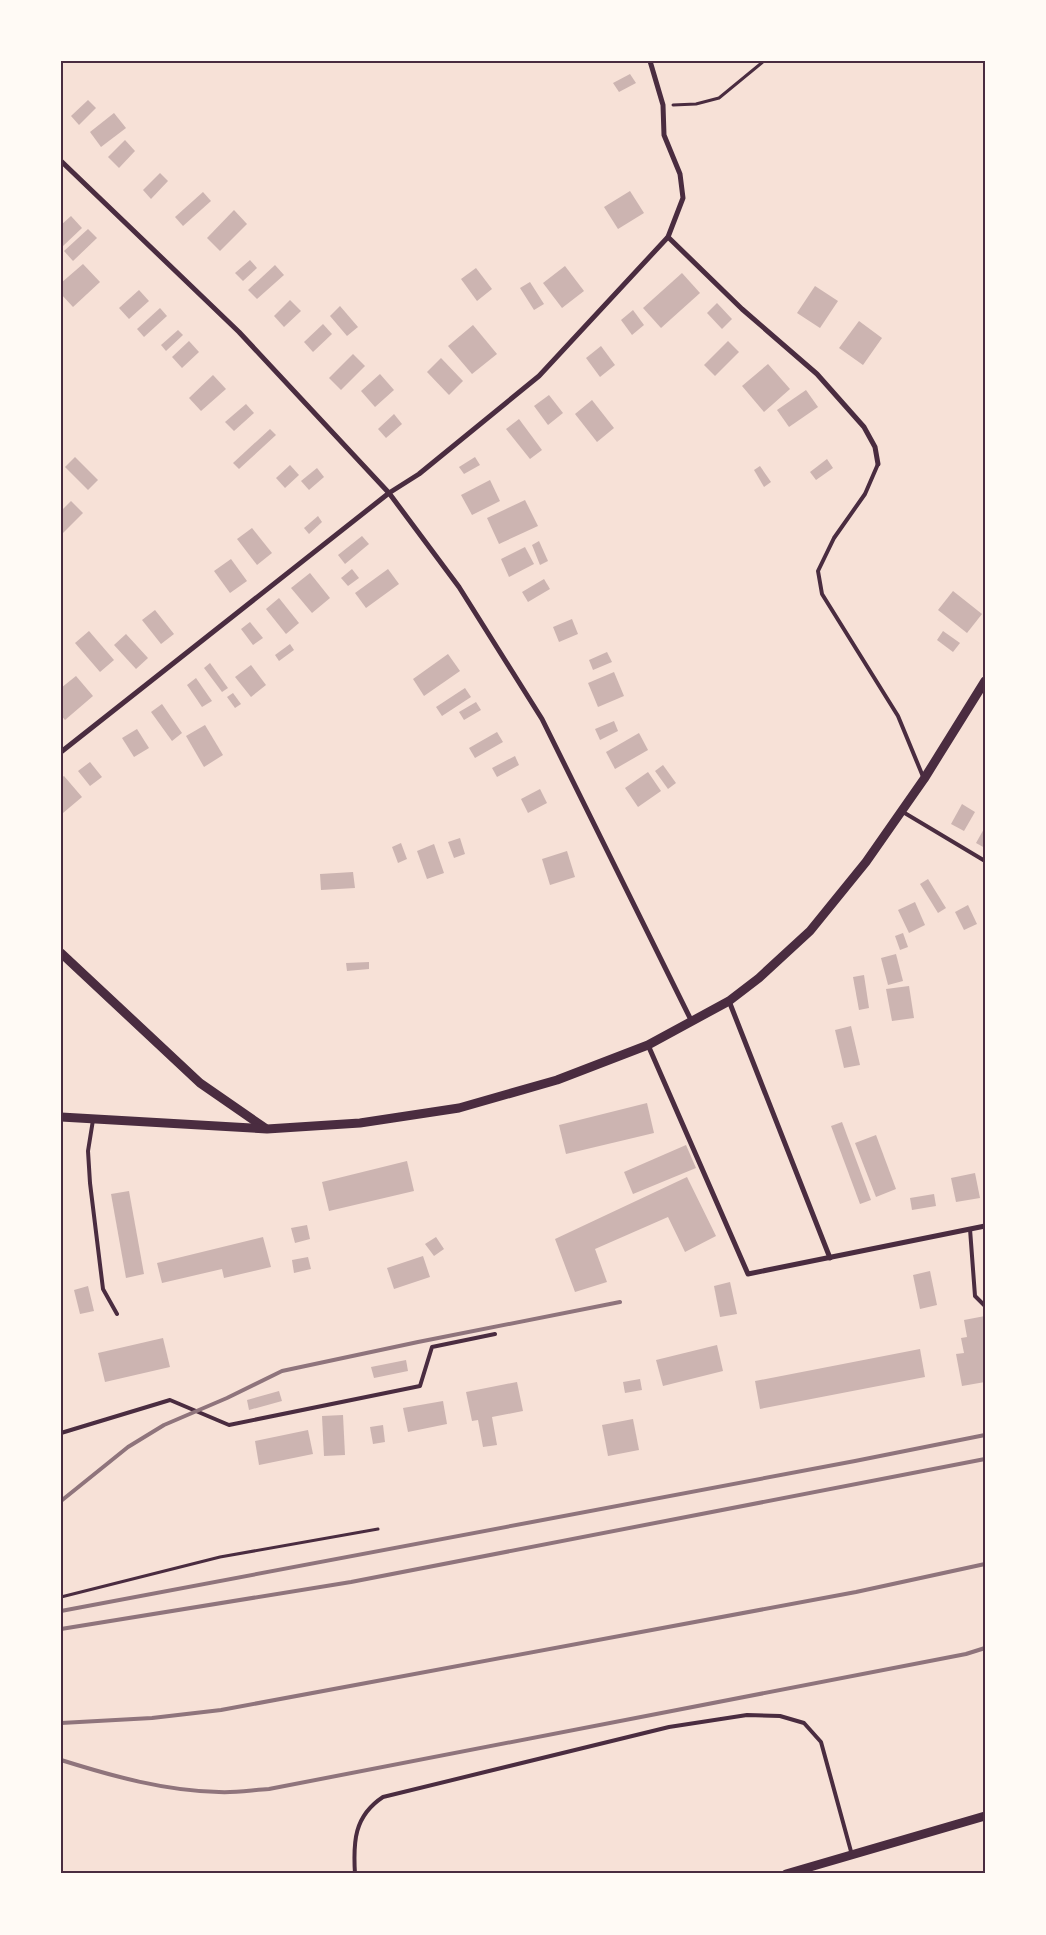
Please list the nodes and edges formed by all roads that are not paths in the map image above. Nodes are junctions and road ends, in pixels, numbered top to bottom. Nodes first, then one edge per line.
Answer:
1 (650, 61) edge
2 (61, 161) edge
3 (668, 237) junction
4 (878, 464) joint
5 (389, 493) junction
6 (985, 681) edge
7 (61, 752) edge
8 (924, 778) junction
9 (901, 811) junction
10 (985, 861) edge
11 (61, 953) edge
12 (729, 1001) junction
13 (692, 1022) junction
14 (648, 1045) junction
15 (61, 1117) edge
16 (93, 1120) junction
17 (267, 1129) junction
18 (985, 1226) edge
19 (970, 1229) junction
20 (830, 1258) junction
21 (985, 1306) edge
22 (117, 1314) dead end
23 (495, 1334) dead end
24 (61, 1433) edge
25 (985, 1816) edge
26 (852, 1855) junction
27 (355, 1874) edge
28 (786, 1874) edge

1 - 3 street
2 - 5 street
3 - 4 street
3 - 5 street
4 - 8 lane
5 - 7 street
5 - 13 street
6 - 8 street
8 - 9 street
9 - 10 lane
9 - 12 street
11 - 17 street
12 - 13 street
12 - 20 street
13 - 14 street
14 - 17 street
14 - 20 street
15 - 16 street
16 - 17 street
16 - 22 lane
18 - 19 street
19 - 20 street
19 - 21 lane
23 - 24 lane
25 - 26 street
26 - 27 lane
26 - 28 street

